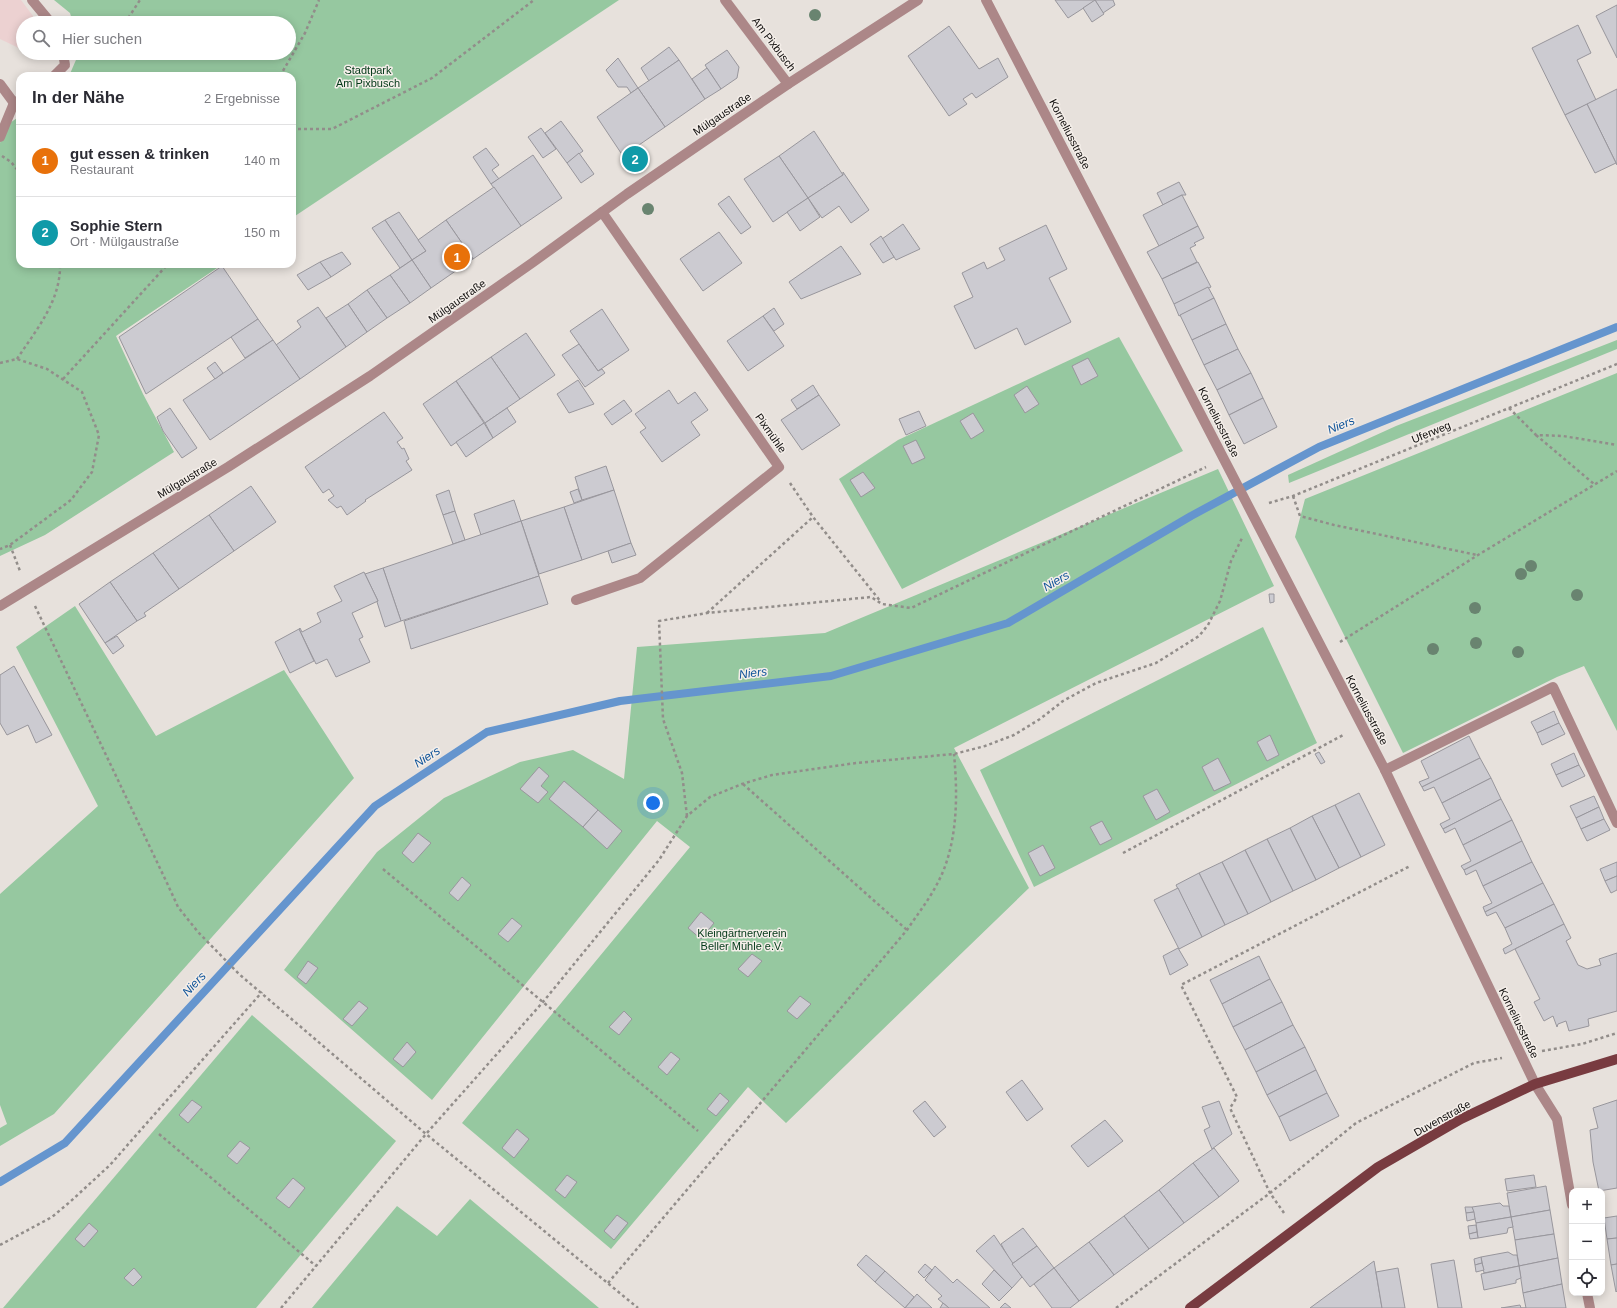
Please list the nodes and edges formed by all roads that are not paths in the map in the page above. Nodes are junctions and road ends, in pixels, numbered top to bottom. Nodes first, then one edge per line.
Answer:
1 (32, 0) edge
2 (726, 0) edge
3 (918, 0) edge
4 (986, 0) edge
5 (46, 16) edge
6 (64, 60) edge
7 (58, 72) edge
8 (0, 84) edge
9 (788, 84) junction
10 (16, 100) edge
11 (16, 103) edge
12 (0, 136) edge
13 (602, 212) junction
14 (576, 600) dead end
15 (0, 606) edge
16 (1384, 770) junction
17 (1617, 823) edge
18 (1617, 1059) edge
19 (1535, 1084) junction
20 (1569, 1188) edge
21 (1588, 1296) edge
22 (1190, 1308) edge
23 (1590, 1308) edge

1 - 5 street
2 - 9 street, Am Pixbusch
3 - 9 street, Mülgaustraße
4 - 16 street, Korneliusstraße
6 - 7 street
8 - 10 street
9 - 13 street, Mülgaustraße
11 - 12 street
13 - 14 street, Pixmühle
13 - 15 street, Mülgaustraße
16 - 17 street
16 - 19 street, Korneliusstraße
18 - 19 main road, Duvenstraße
19 - 20 street, Korneliusstraße
19 - 22 main road, Duvenstraße
21 - 23 street

